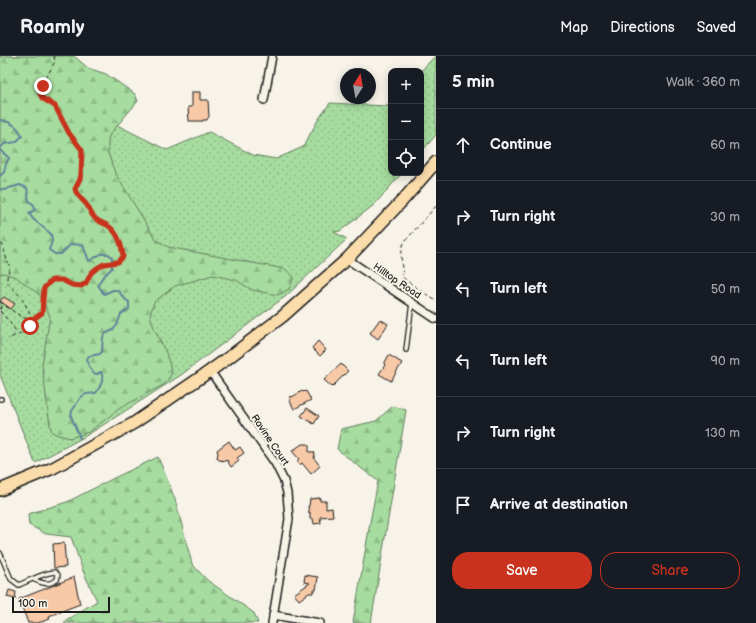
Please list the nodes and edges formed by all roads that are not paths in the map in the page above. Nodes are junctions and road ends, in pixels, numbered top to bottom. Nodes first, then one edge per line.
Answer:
1 (272, 56) edge
2 (264, 100) dead end
3 (436, 162) edge
4 (347, 259) junction
5 (412, 303) junction
6 (436, 319) edge
7 (406, 350) dead end
8 (210, 371) junction
9 (0, 490) edge
10 (0, 553) edge
11 (34, 579) junction
12 (273, 615) junction
13 (272, 623) edge
14 (320, 623) edge

1 - 2 street
3 - 4 main road
4 - 5 street, Hilltop Road
4 - 8 main road
5 - 6 street, Hilltop Road
5 - 7 lane
8 - 9 main road
8 - 12 street, Ravine Court
10 - 11 lane
11 - 11 lane
12 - 13 street, Ravine Court
12 - 14 street

